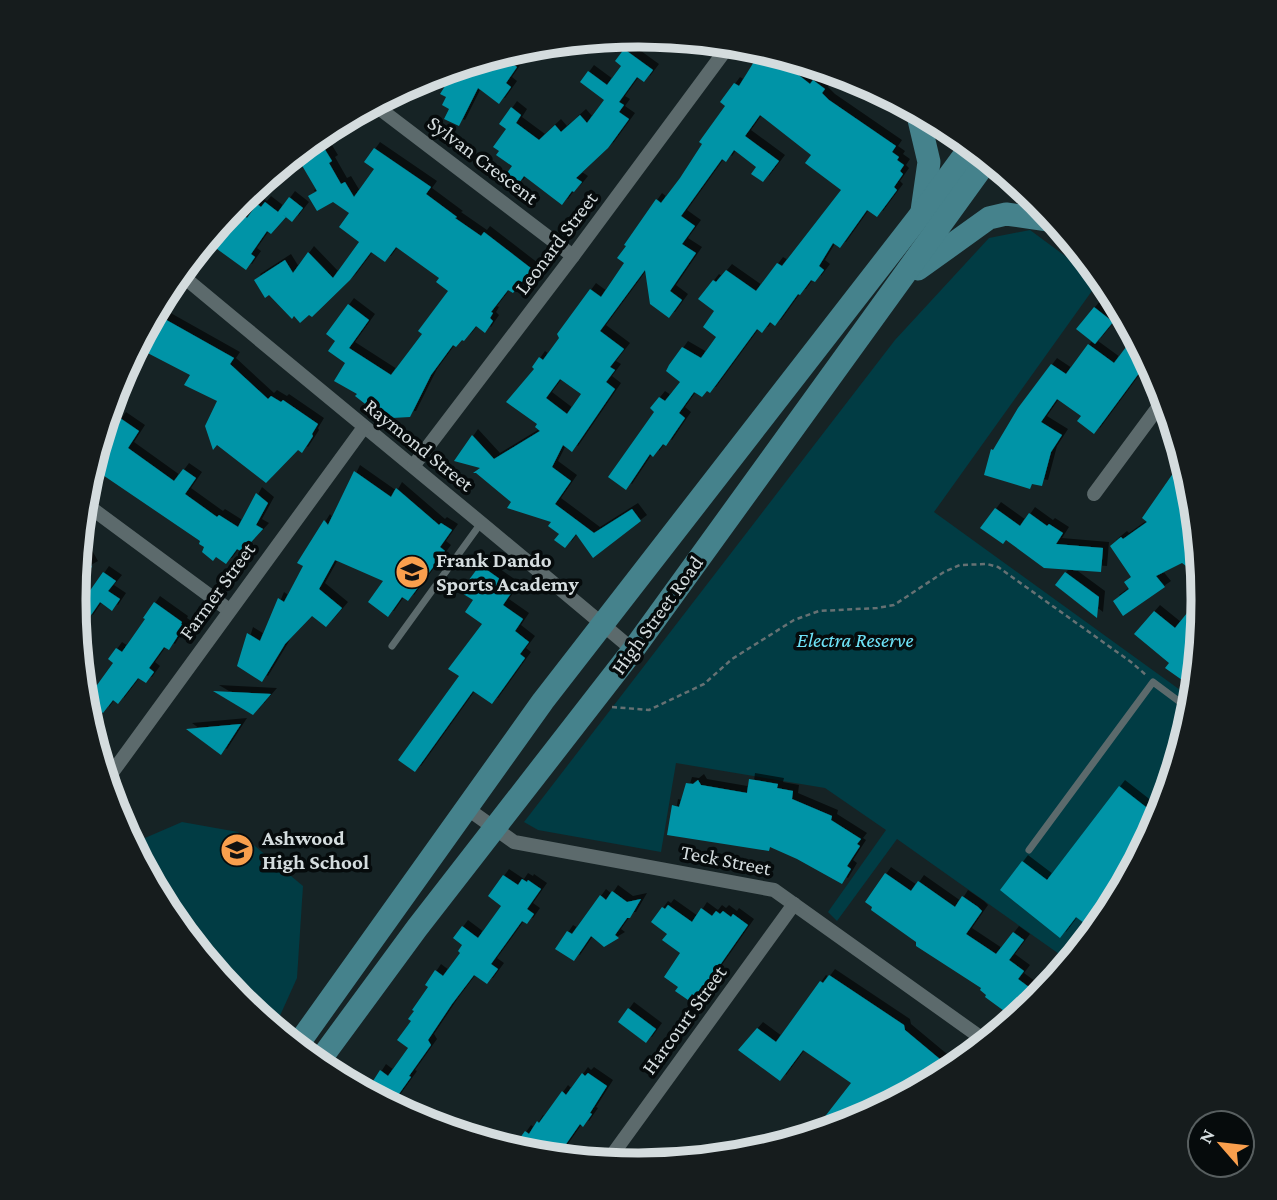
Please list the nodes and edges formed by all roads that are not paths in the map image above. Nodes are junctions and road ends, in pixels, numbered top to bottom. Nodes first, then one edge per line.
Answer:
1 (723, 54) edge
2 (383, 110) edge
3 (920, 124) edge
4 (977, 163) edge
5 (979, 164) edge
6 (921, 214) junction
7 (1038, 219) edge
8 (573, 256) junction
9 (188, 281) edge
10 (899, 284) junction
11 (1157, 409) edge
12 (364, 427) junction
13 (414, 465) junction
14 (1094, 494) dead end
15 (93, 509) edge
16 (481, 523) junction
17 (229, 610) junction
18 (602, 624) junction
19 (392, 646) dead end
20 (633, 650) junction
21 (1182, 703) edge
22 (113, 771) edge
23 (466, 807) junction
24 (494, 829) junction
25 (1029, 850) dead end
26 (794, 904) junction
27 (978, 1036) edge
28 (302, 1039) edge
29 (324, 1055) edge
30 (614, 1152) edge

1 - 8 street, Leonard Street
2 - 8 street, Sylvan Crescent
3 - 6 main road
4 - 6 main road, High Street Road
5 - 10 main road, High Street Road
6 - 18 main road, High Street Road
7 - 10 main road
8 - 13 street, Leonard Street
9 - 12 street, Raymond Street
10 - 20 main road, High Street Road
11 - 14 street
12 - 13 street, Raymond Street
12 - 17 street, Farmer Street
13 - 16 street, Raymond Street
15 - 17 street
16 - 18 street, Raymond Street
16 - 19 lane
17 - 22 street, Farmer Street
18 - 20 street, Raymond Street
18 - 23 main road, High Street Road
20 - 24 main road, High Street Road
21 - 25 lane
23 - 24 street, Teck Street
23 - 28 main road, High Street Road
24 - 26 street, Teck Street
24 - 29 main road, High Street Road
26 - 27 street, Teck Street
26 - 30 street, Harcourt Street

